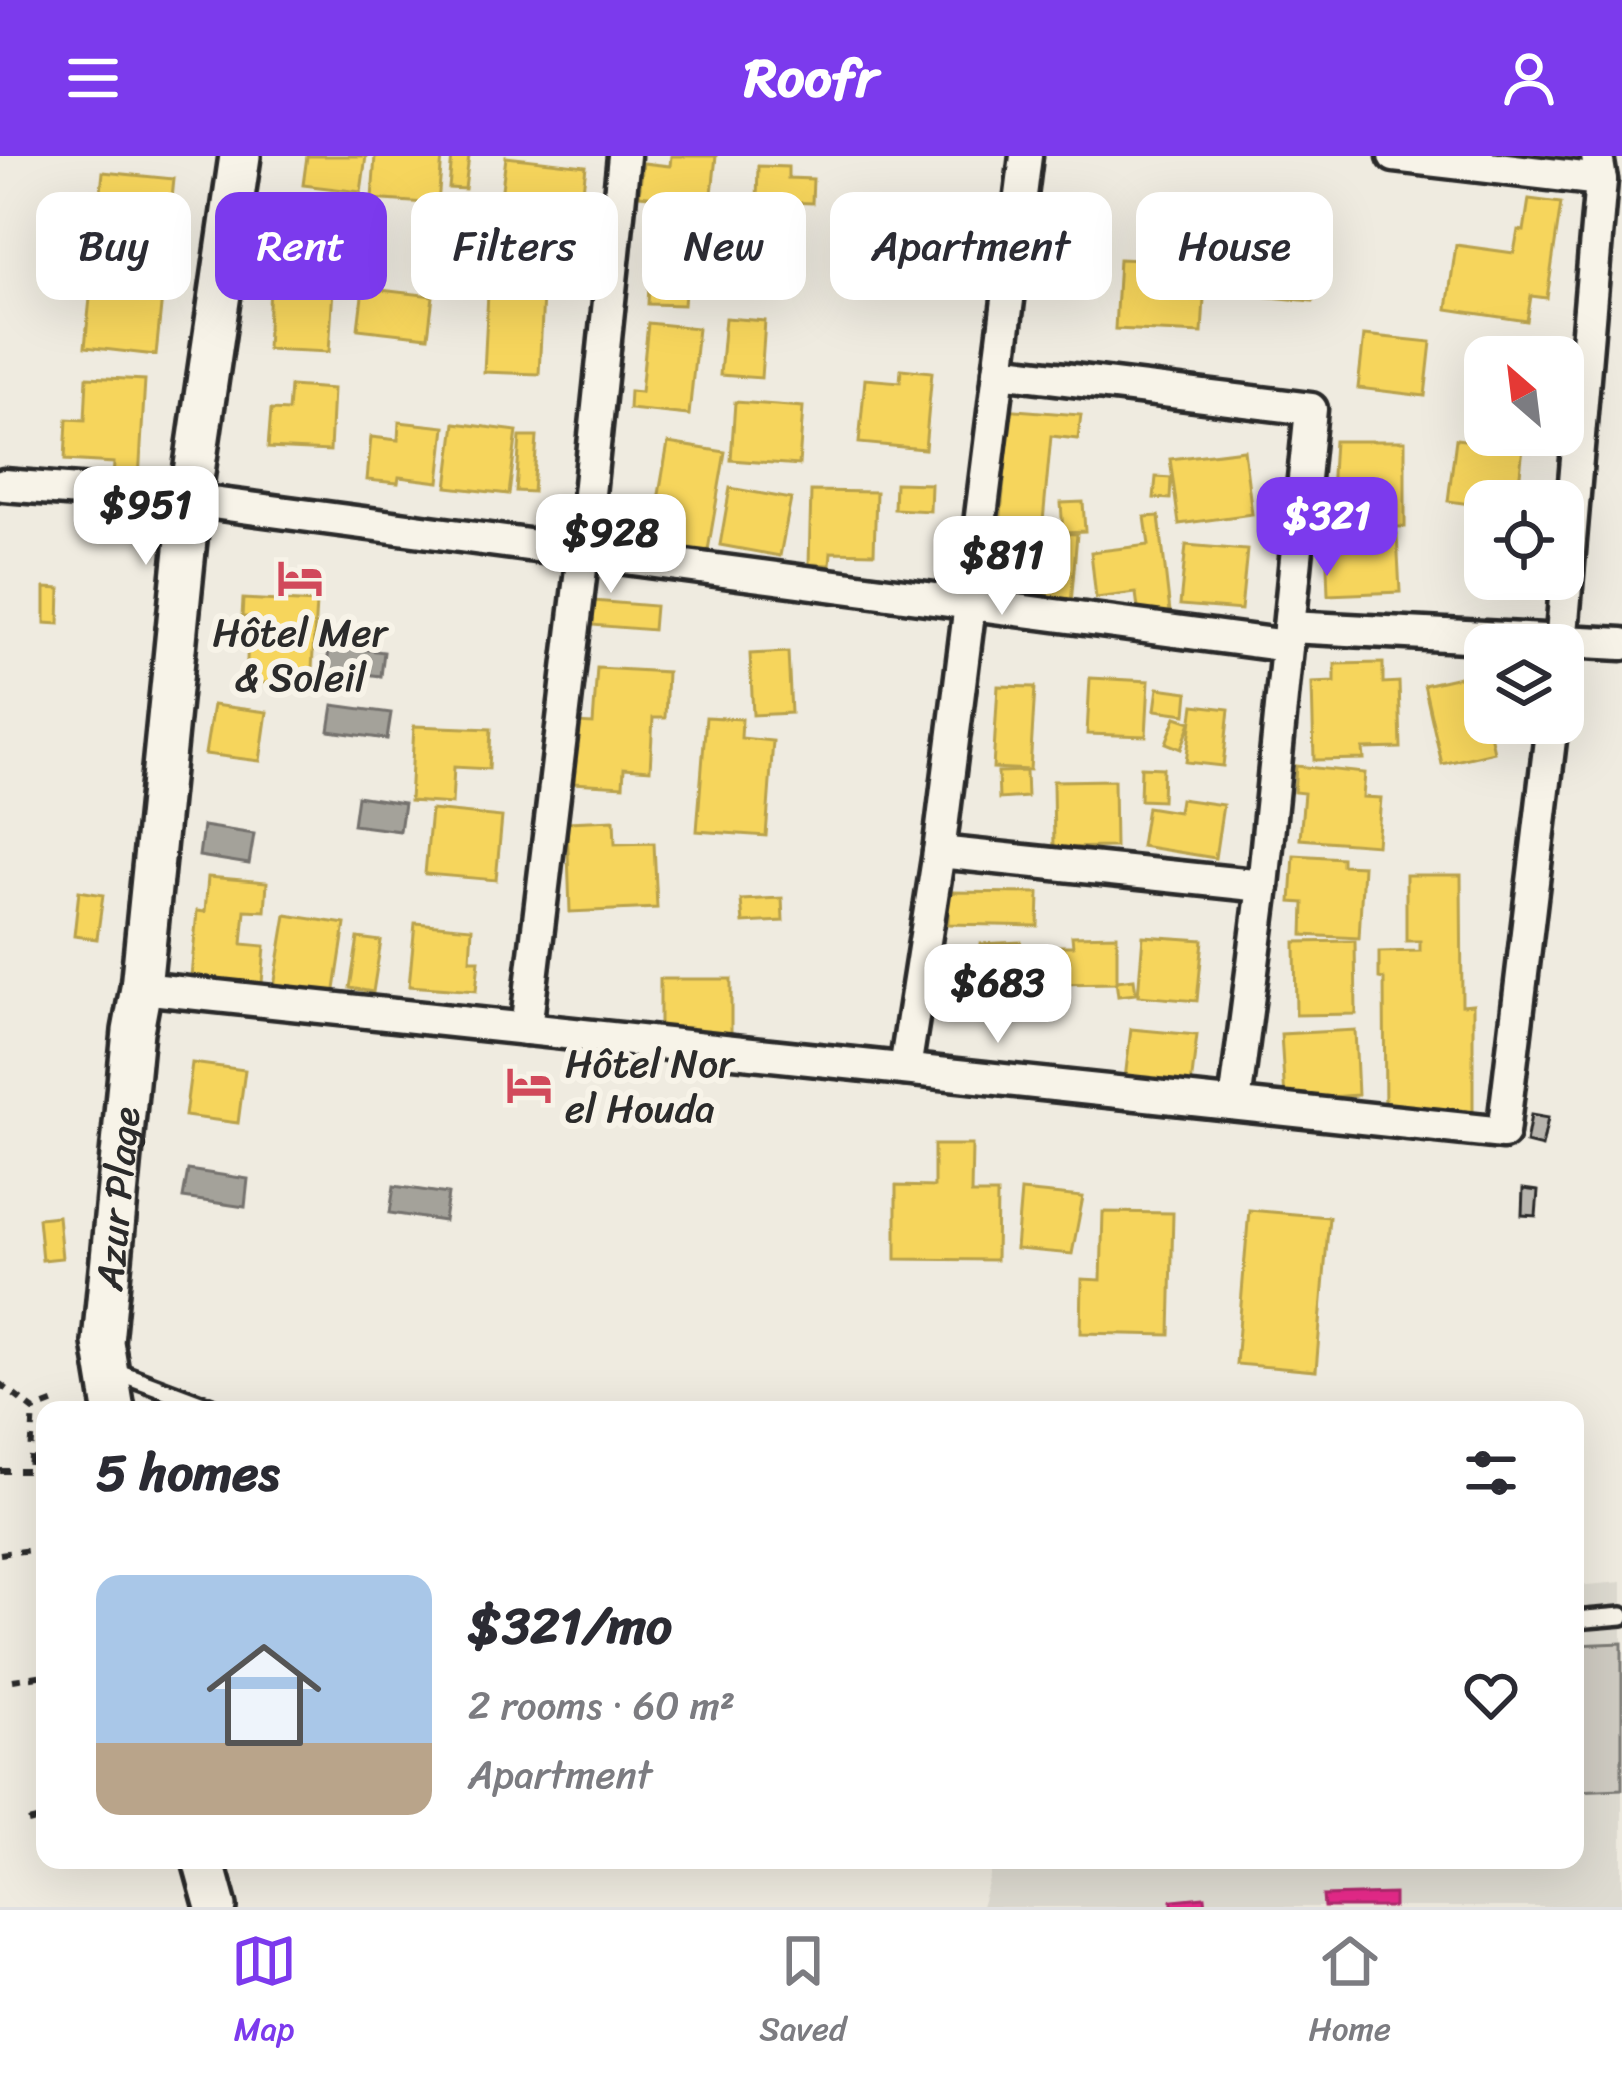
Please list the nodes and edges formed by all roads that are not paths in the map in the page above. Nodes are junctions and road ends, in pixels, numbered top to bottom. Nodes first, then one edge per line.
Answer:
1 (240, 156) edge
2 (624, 156) edge
3 (1026, 156) edge
4 (1394, 156) edge
5 (1599, 168) edge
6 (999, 371) junction
7 (4, 485) dead end
8 (190, 500) junction
9 (583, 552) junction
10 (970, 604) junction
11 (1563, 624) edge
12 (1288, 636) junction
13 (1464, 640) edge
14 (1584, 643) edge
15 (1622, 644) edge
16 (1549, 744) edge
17 (939, 852) junction
18 (1263, 886) junction
19 (141, 988) junction
20 (526, 1029) junction
21 (905, 1069) junction
22 (1235, 1104) junction
23 (107, 1368) junction
24 (112, 1401) edge
25 (195, 1401) edge
26 (1622, 1616) edge
27 (1584, 1619) edge
28 (205, 1869) edge
29 (216, 1907) edge

1 - 8 street, Azur Plage
2 - 9 street
3 - 6 street
4 - 5 street
5 - 11 street
6 - 10 street
6 - 12 street
7 - 8 street
8 - 9 street
8 - 19 street, Azur Plage
9 - 10 street
9 - 20 street
10 - 12 street
10 - 17 street
12 - 13 street
12 - 18 street
14 - 15 street
16 - 22 street
17 - 18 street
17 - 21 street
18 - 22 street
19 - 20 street
19 - 23 street, Azur Plage
20 - 21 street
21 - 22 street
23 - 24 street, Azur Plage
23 - 25 lane
26 - 27 lane
28 - 29 street

